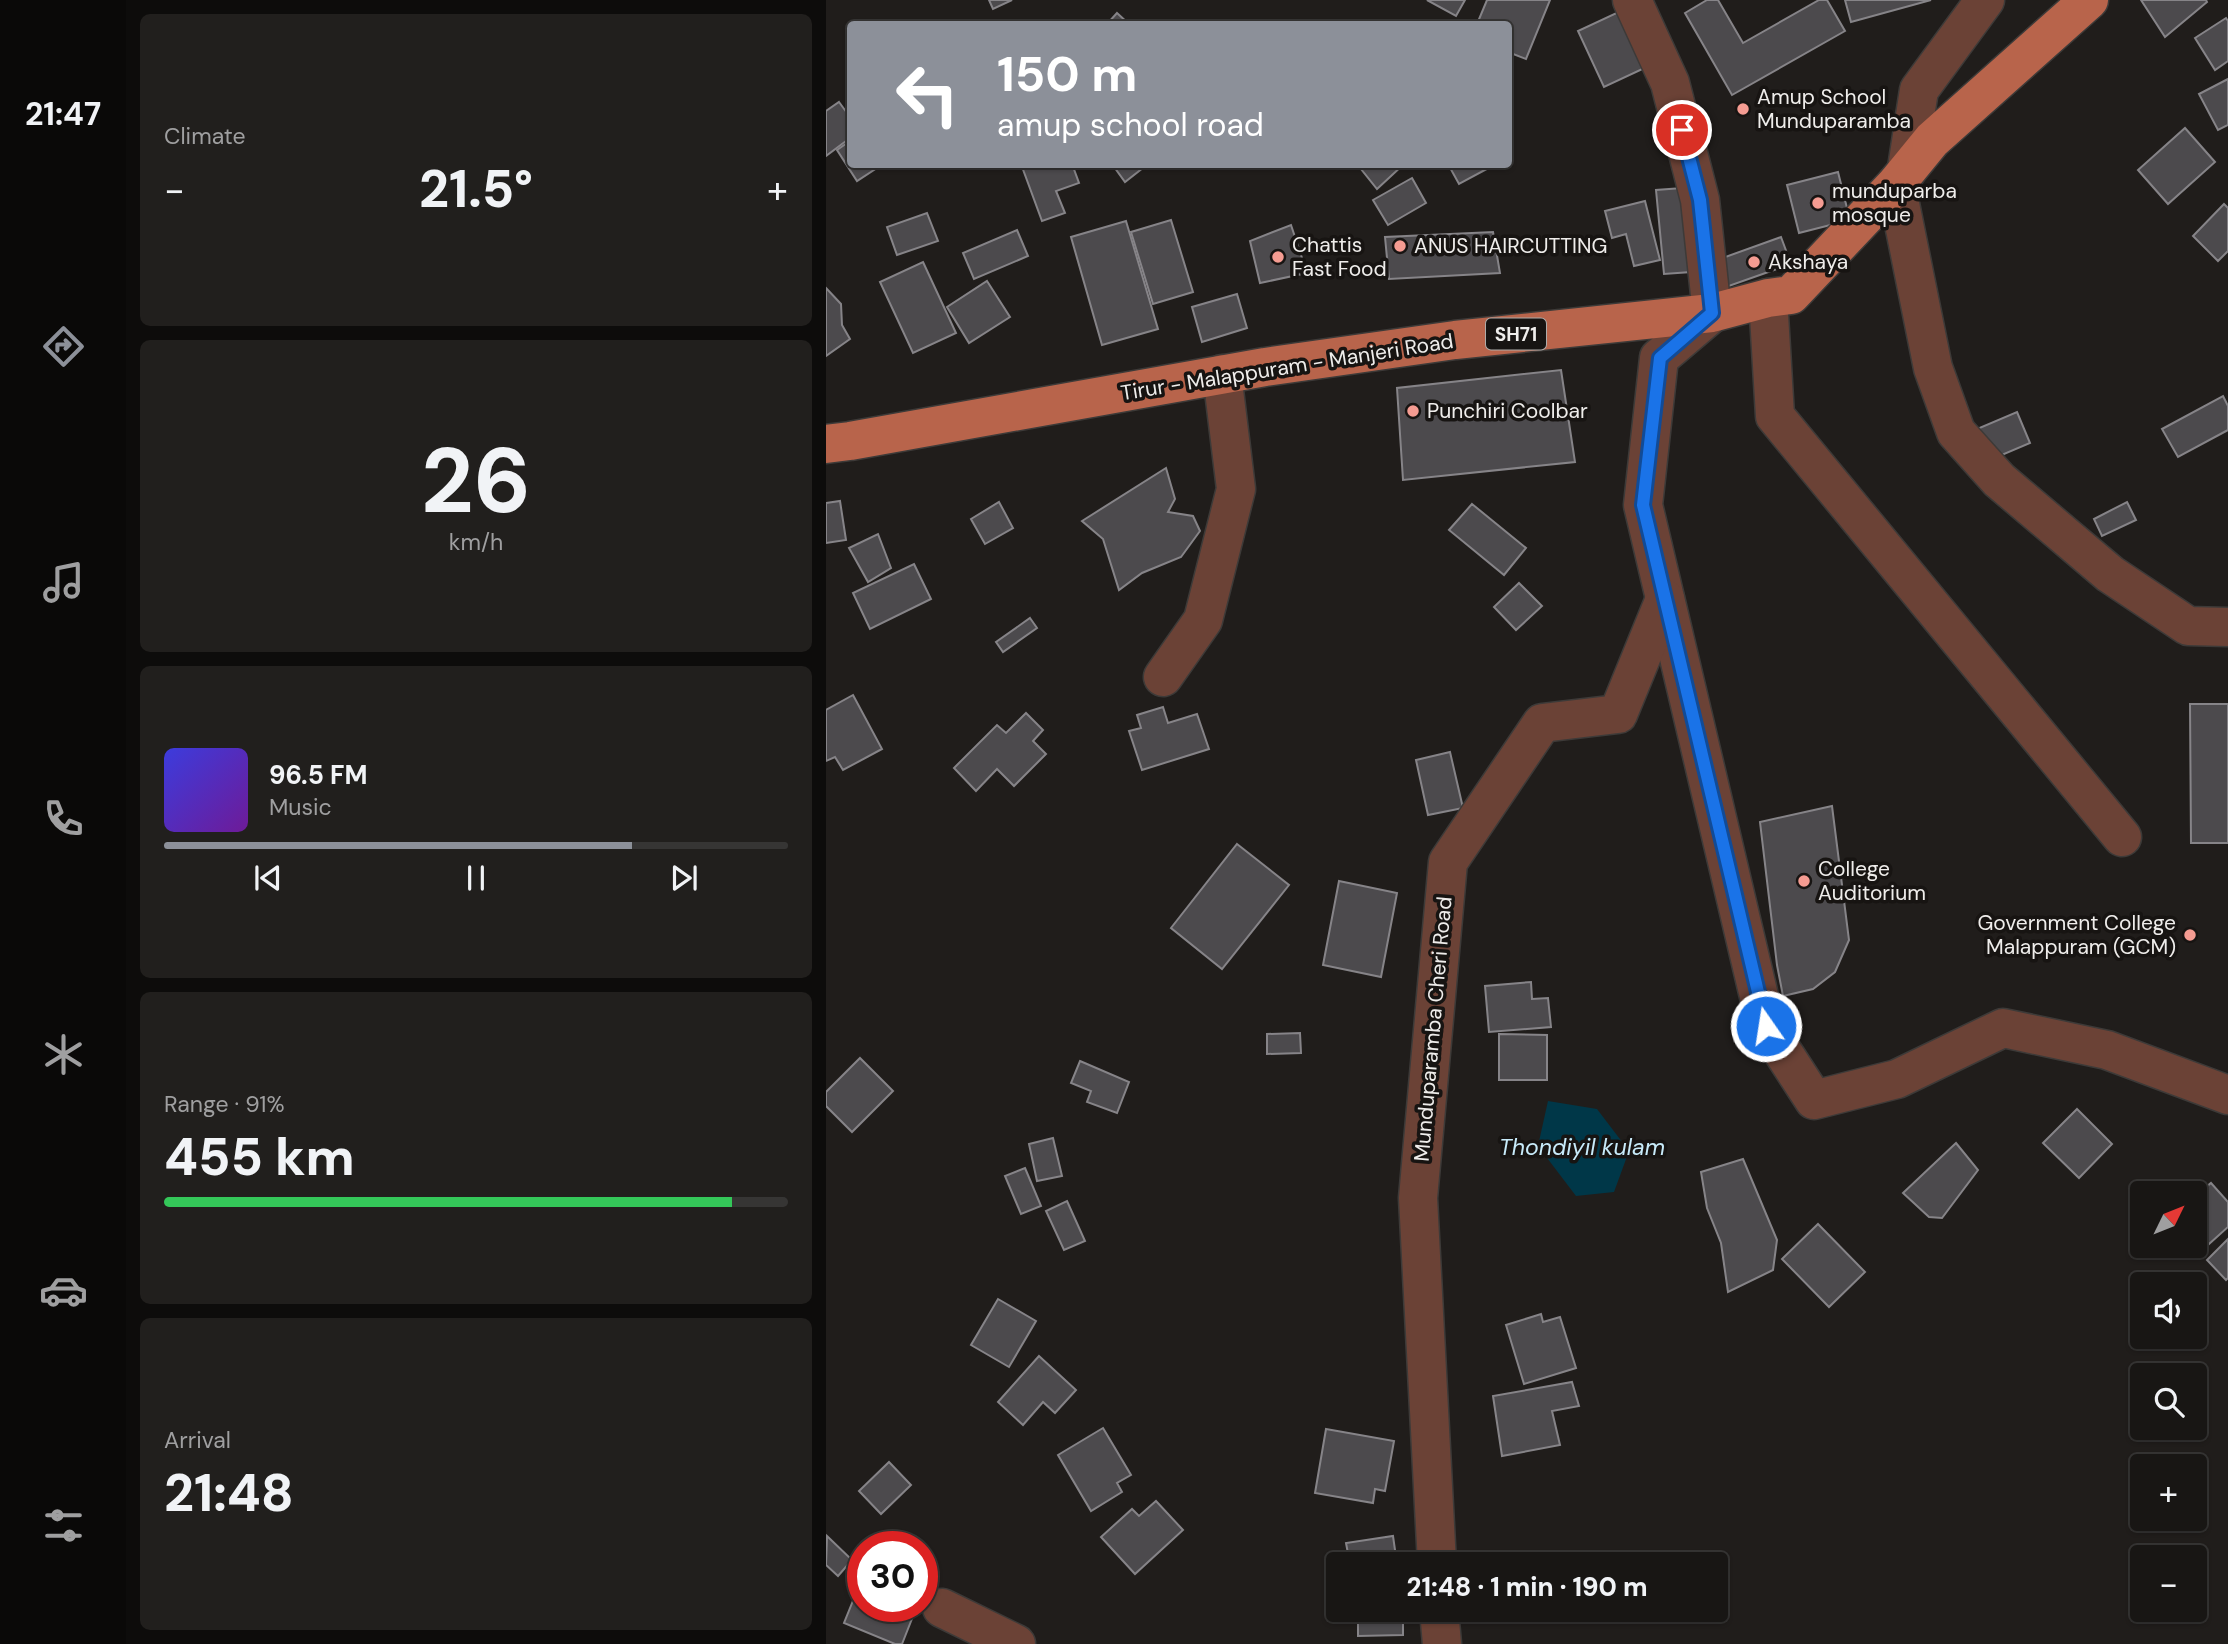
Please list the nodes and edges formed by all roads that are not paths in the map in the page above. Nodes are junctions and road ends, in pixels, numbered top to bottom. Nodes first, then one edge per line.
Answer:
1 (1632, 0) edge
2 (1985, 0) edge
3 (2089, 0) edge
4 (1901, 176) junction
5 (1768, 298) junction
6 (1712, 313) junction
7 (1222, 374) junction
8 (826, 443) edge
9 (1665, 599) junction
10 (2228, 627) edge
11 (1163, 677) dead end
12 (2122, 837) dead end
13 (2228, 1095) edge
14 (1436, 1552) edge
15 (942, 1608) dead end
16 (1440, 1622) edge
17 (1016, 1644) edge
18 (1442, 1644) edge

1 - 6 street
2 - 4 street
3 - 4 main road, Tirur - Malappuram - Manjeri Road / SH71
4 - 5 main road, Tirur - Malappuram - Manjeri Road / SH71
4 - 10 street
5 - 6 main road, Tirur - Malappuram - Manjeri Road / SH71
5 - 12 street
6 - 7 main road, Tirur - Malappuram - Manjeri Road / SH71
6 - 9 street
7 - 8 main road, Tirur - Malappuram - Manjeri Road / SH71
7 - 11 street
9 - 13 street
9 - 14 street, Munduparamba Cheri Road
15 - 17 street
16 - 18 street

